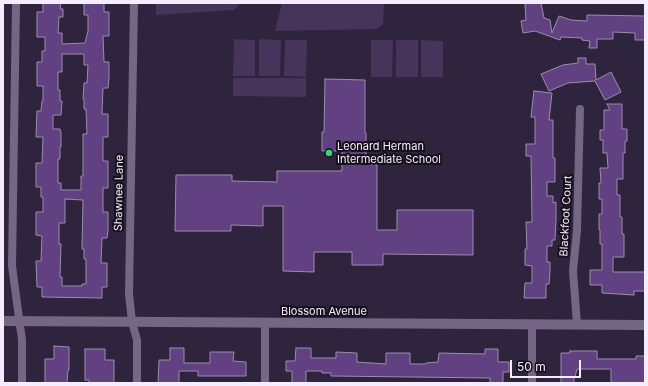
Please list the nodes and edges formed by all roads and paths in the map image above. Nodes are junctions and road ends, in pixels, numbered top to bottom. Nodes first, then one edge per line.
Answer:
1 (16, 3) edge
2 (134, 3) edge
3 (580, 109) dead end
4 (3, 321) edge
5 (19, 321) junction
6 (132, 322) junction
7 (265, 324) junction
8 (577, 324) junction
9 (645, 324) edge
10 (532, 325) junction
11 (22, 383) edge
12 (137, 383) edge
13 (265, 383) edge
14 (532, 383) edge

1 - 5 street
2 - 6 street, Shawnee Lane
3 - 8 street, Blackfoot Court
4 - 5 street, Blossom Avenue
5 - 6 street, Blossom Avenue
5 - 11 street
6 - 7 street, Blossom Avenue
6 - 12 street, Shawnee Lane
7 - 10 street, Blossom Avenue
7 - 13 street
8 - 9 street, Blossom Avenue
8 - 10 street, Blossom Avenue
10 - 14 street

